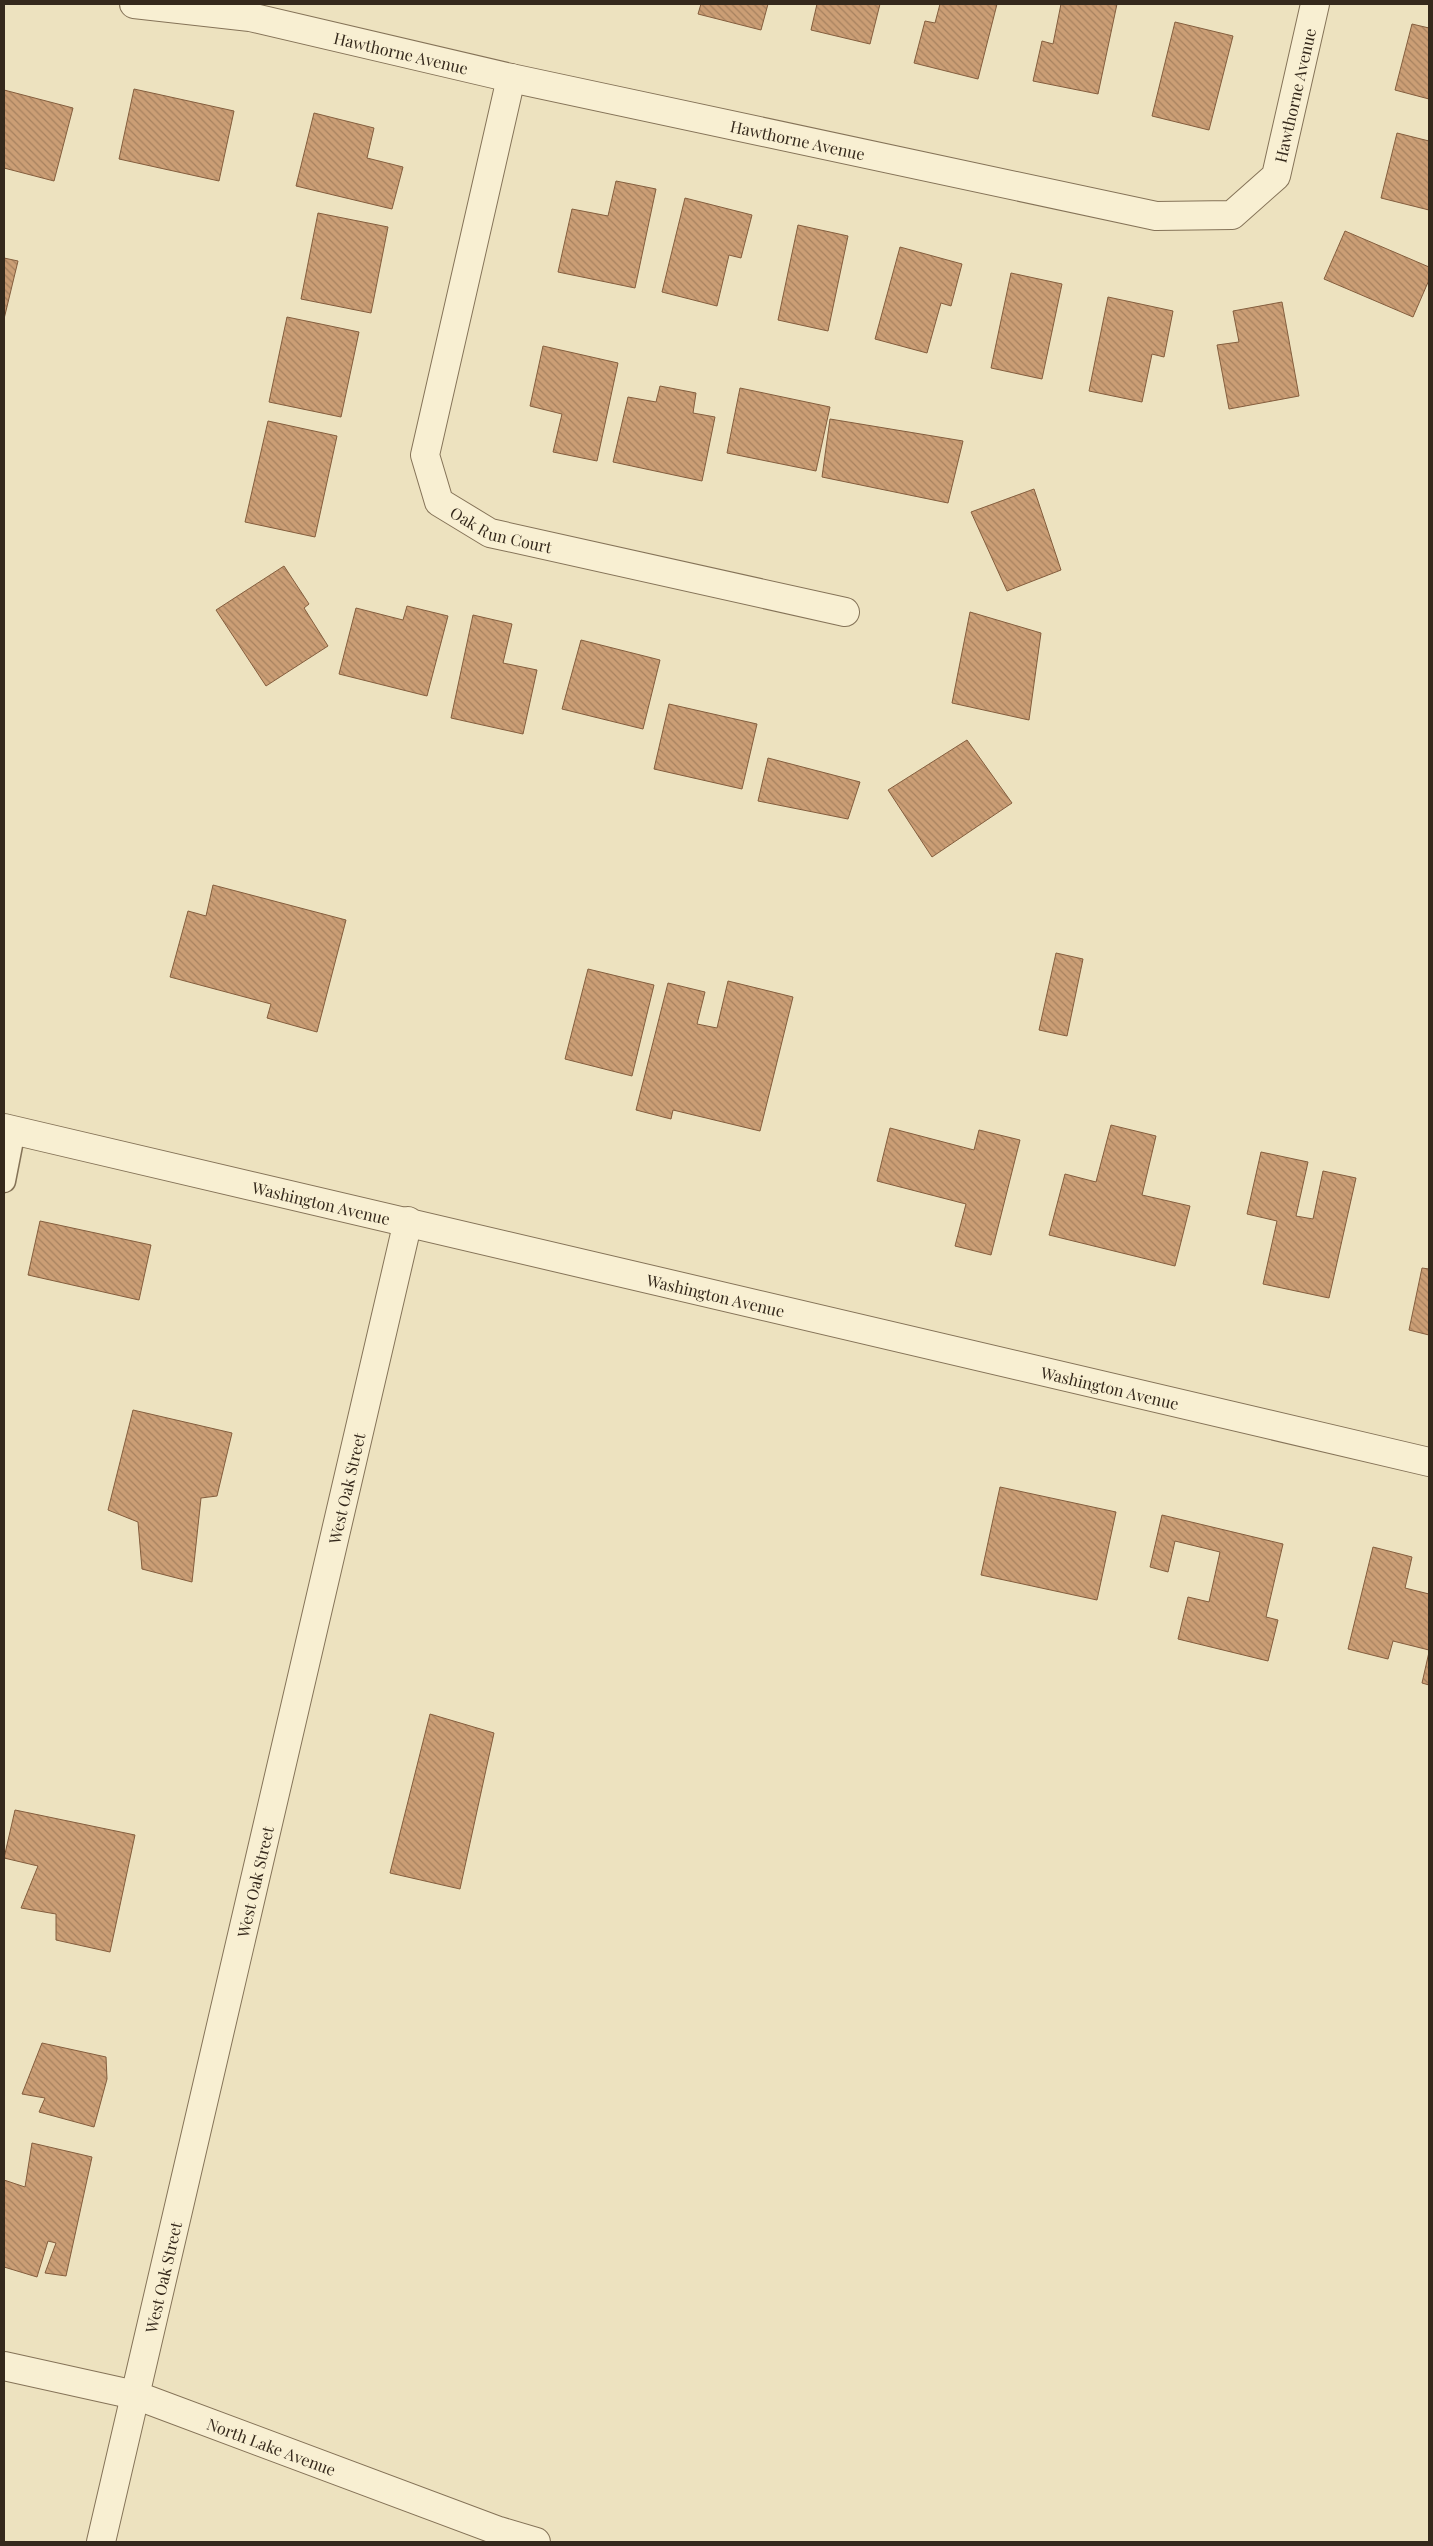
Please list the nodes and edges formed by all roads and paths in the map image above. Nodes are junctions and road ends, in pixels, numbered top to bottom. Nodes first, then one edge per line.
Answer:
1 (134, 4) edge
2 (1315, 4) edge
3 (252, 10) edge
4 (511, 78) junction
5 (845, 612) dead end
6 (9, 1129) edge
7 (4, 1181) edge
8 (408, 1221) junction
9 (1429, 1462) edge
10 (4, 2366) edge
11 (135, 2395) junction
12 (101, 2542) edge
13 (536, 2542) edge

1 - 3 street, Hawthorne Avenue
2 - 4 street, Hawthorne Avenue
3 - 4 street, Hawthorne Avenue
4 - 5 street, Oak Run Court
6 - 7 lane
6 - 8 street, Washington Avenue
8 - 9 street, Washington Avenue
8 - 11 street, West Oak Street
10 - 11 street, North Lake Avenue
11 - 12 street, West Oak Street
11 - 13 street, North Lake Avenue

